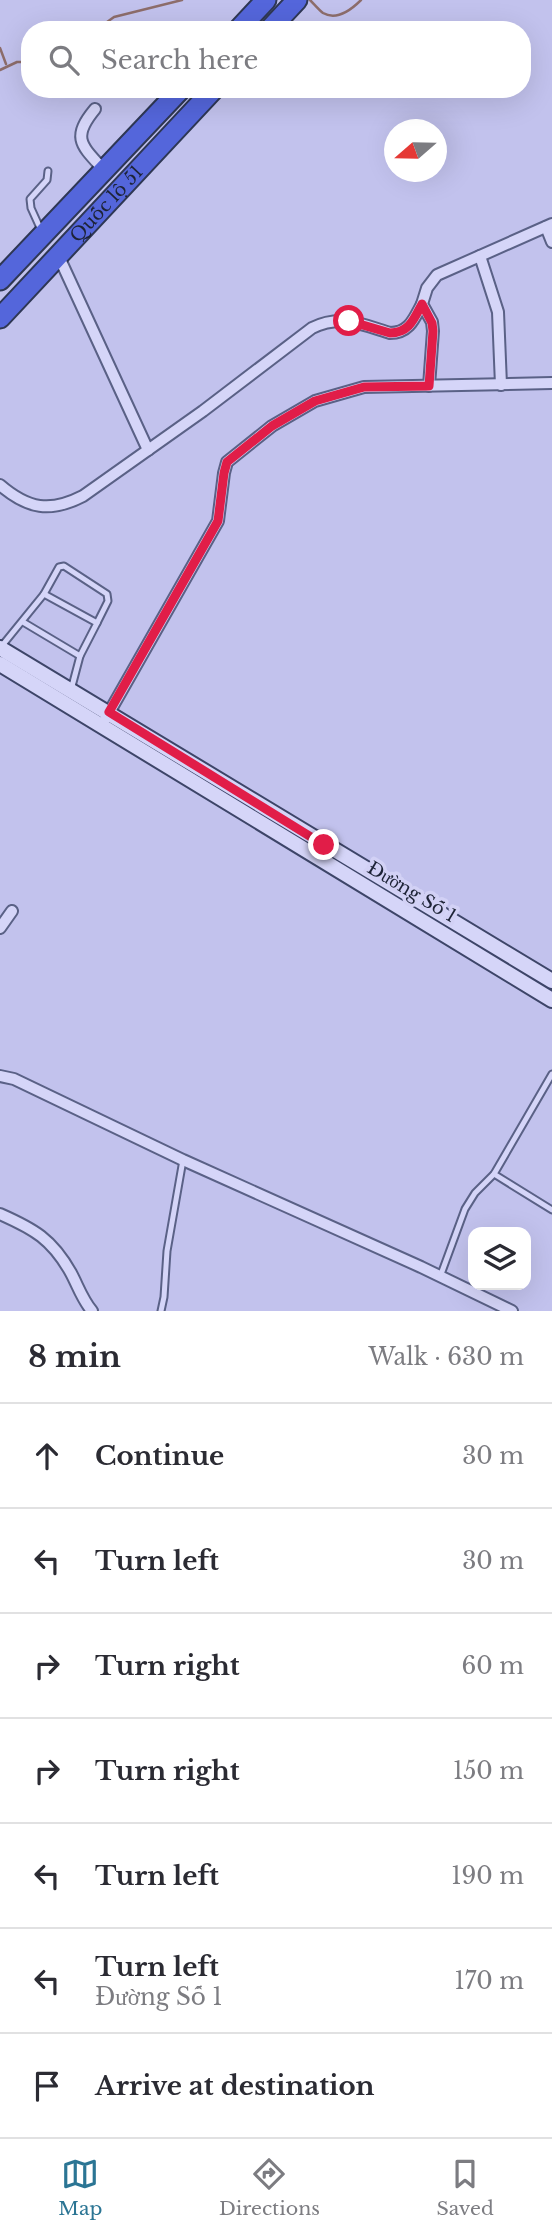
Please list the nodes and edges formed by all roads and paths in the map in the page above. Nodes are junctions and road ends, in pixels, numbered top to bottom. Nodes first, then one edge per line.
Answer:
1 (266, 0) edge
2 (291, 6) edge
3 (246, 21) edge
4 (277, 21) edge
5 (172, 98) edge
6 (206, 98) edge
7 (95, 109) dead end
8 (104, 170) junction
9 (48, 171) dead end
10 (549, 225) edge
11 (43, 236) junction
12 (552, 242) edge
13 (480, 256) junction
14 (59, 257) junction
15 (0, 281) edge
16 (422, 304) junction
17 (0, 318) edge
18 (552, 383) edge
19 (501, 385) junction
20 (429, 386) junction
21 (148, 450) junction
22 (0, 485) edge
23 (44, 594) junction
24 (23, 622) junction
25 (97, 623) junction
26 (0, 648) edge
27 (80, 656) junction
28 (0, 664) edge
29 (71, 690) junction
30 (109, 712) junction
31 (101, 727) junction
32 (12, 911) dead end
33 (0, 928) edge
34 (552, 981) edge
35 (552, 1000) edge
36 (552, 1074) edge
37 (0, 1076) edge
38 (183, 1160) junction
39 (494, 1174) junction
40 (552, 1210) edge
41 (0, 1214) edge
42 (440, 1277) junction
43 (80, 1308) edge
44 (92, 1311) edge
45 (160, 1311) edge
46 (512, 1311) edge

1 - 3 highway
2 - 4 highway
5 - 8 highway, Quốc lộ 51
6 - 14 highway, Quốc lộ 51
7 - 8 street
8 - 11 highway, Quốc lộ 51
9 - 11 lane
10 - 12 street
10 - 13 street
11 - 15 highway, Quốc lộ 51
13 - 16 street
13 - 19 street
14 - 17 highway, Quốc lộ 51
14 - 21 street
16 - 20 street
16 - 21 street
18 - 19 street
19 - 20 street
20 - 30 street
21 - 22 street
23 - 24 lane
23 - 25 lane
23 - 25 lane
24 - 26 lane
24 - 27 lane
25 - 27 lane
26 - 29 street, Đường Số 1
27 - 29 lane
28 - 31 street, Đường Số 1
29 - 30 street, Đường Số 1
30 - 31 street
30 - 34 street, Đường Số 1
31 - 35 street, Đường Số 1
32 - 33 street
36 - 39 lane
37 - 38 street
38 - 42 street
38 - 45 lane
39 - 40 lane
39 - 42 lane
41 - 43 street
42 - 46 street
43 - 44 street

